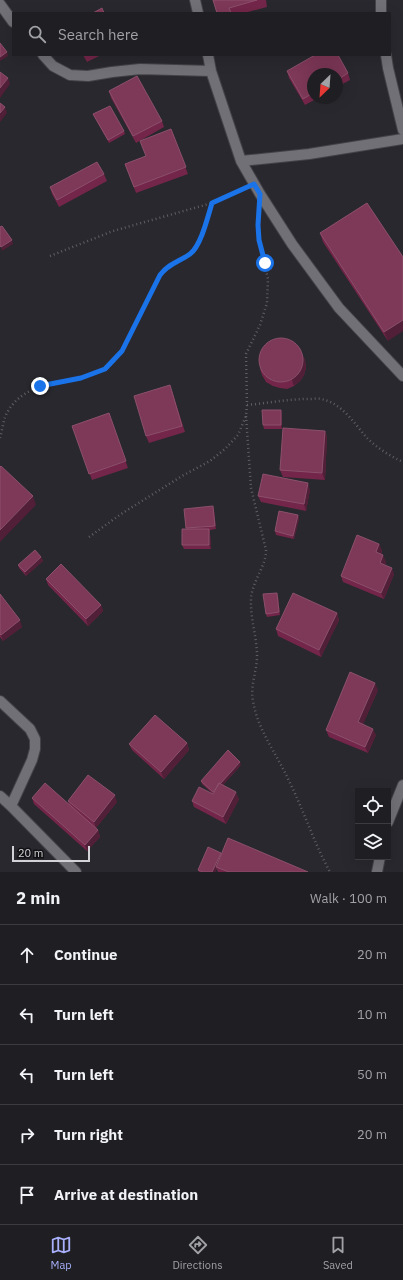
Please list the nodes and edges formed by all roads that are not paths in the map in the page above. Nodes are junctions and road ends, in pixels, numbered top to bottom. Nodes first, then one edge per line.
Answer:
1 (195, 0) edge
2 (380, 0) edge
3 (0, 4) edge
4 (198, 12) edge
5 (381, 12) edge
6 (12, 21) edge
7 (44, 56) edge
8 (208, 56) edge
9 (386, 56) edge
10 (211, 71) junction
11 (403, 130) edge
12 (403, 139) edge
13 (241, 161) junction
14 (403, 376) edge
15 (0, 701) edge
16 (403, 785) edge
17 (0, 796) edge
18 (11, 806) junction
19 (391, 815) edge
20 (379, 860) edge
21 (76, 872) edge
22 (377, 872) edge

1 - 4 street
2 - 5 street
3 - 6 street
7 - 10 street
8 - 10 street
9 - 11 street
10 - 13 street
12 - 13 street
13 - 14 street
15 - 18 street
16 - 19 street
17 - 18 street
18 - 21 street
20 - 22 street

